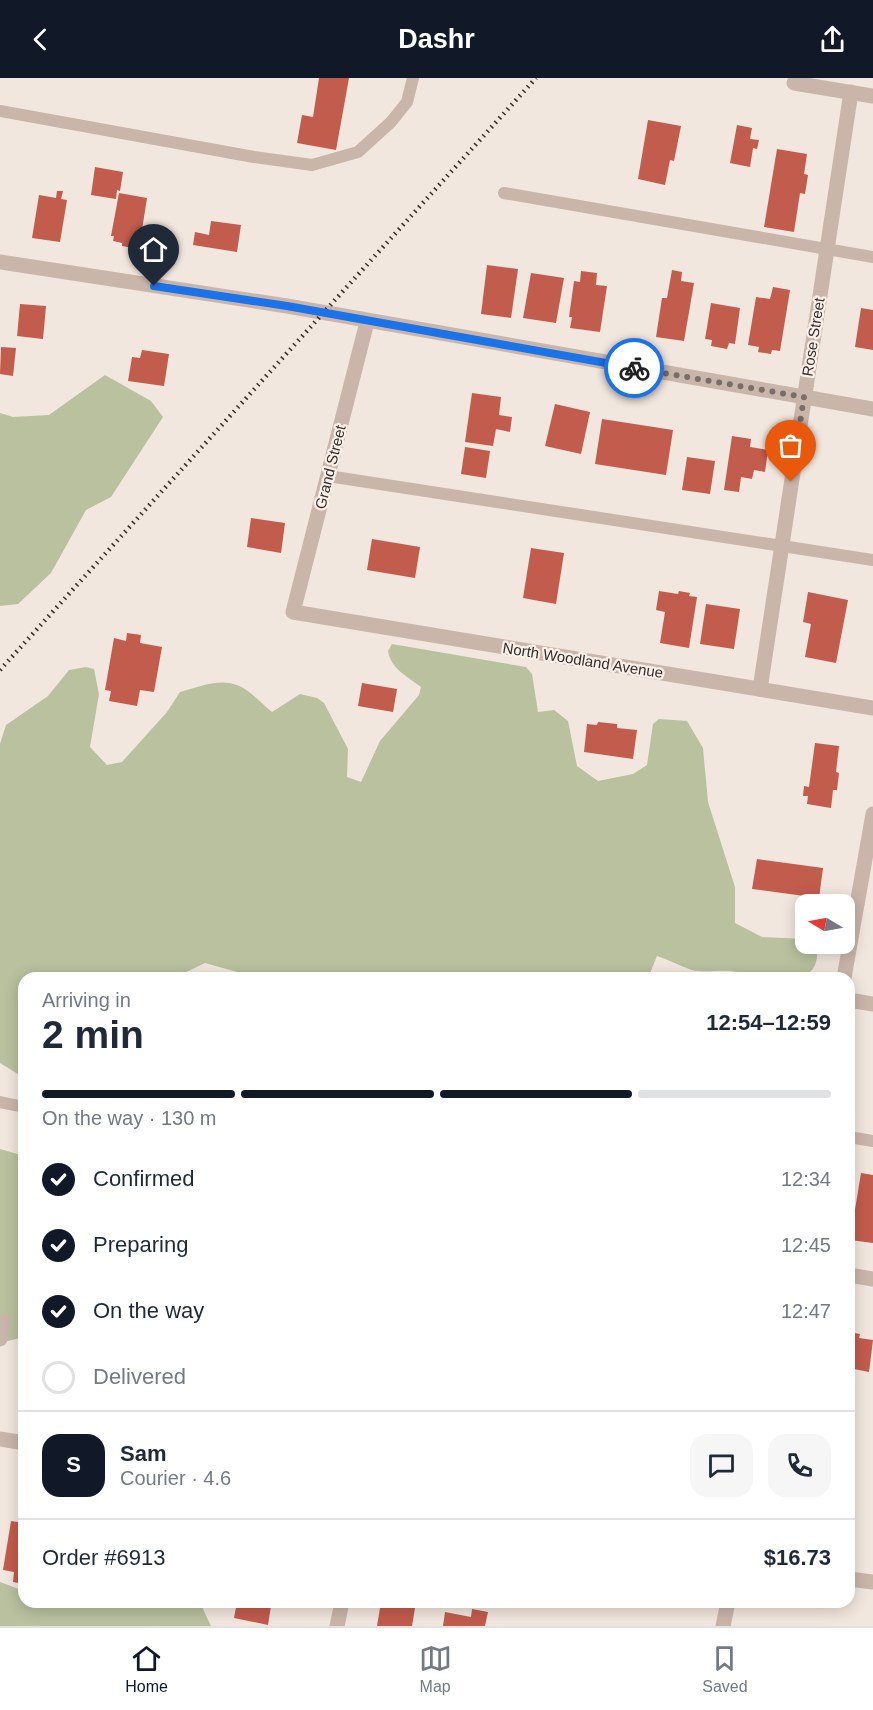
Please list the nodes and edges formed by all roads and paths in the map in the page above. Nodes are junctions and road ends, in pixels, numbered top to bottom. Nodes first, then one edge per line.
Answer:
1 (413, 78) edge
2 (794, 83) dead end
3 (851, 92) junction
4 (873, 96) edge
5 (0, 111) edge
6 (504, 194) dead end
7 (826, 250) junction
8 (873, 257) edge
9 (0, 262) edge
10 (367, 322) junction
11 (804, 397) junction
12 (873, 409) edge
13 (327, 476) junction
14 (781, 545) junction
15 (873, 560) edge
16 (293, 612) joint
17 (760, 689) junction
18 (873, 708) edge
19 (873, 814) edge
20 (869, 857) edge
21 (845, 972) edge
22 (855, 1001) edge
23 (873, 1004) edge
24 (0, 1102) edge
25 (18, 1106) edge
26 (855, 1138) edge
27 (873, 1141) edge
28 (855, 1276) edge
29 (873, 1279) edge
30 (3, 1321) dead end
31 (0, 1339) edge
32 (0, 1439) edge
33 (18, 1442) edge
34 (855, 1580) edge
35 (873, 1582) edge
36 (341, 1608) edge
37 (727, 1608) edge
38 (337, 1626) edge
39 (723, 1626) edge

1 - 5 lane
2 - 3 street
3 - 4 street
3 - 7 street, Rose Street
6 - 7 lane
7 - 8 lane
7 - 11 street, Rose Street
9 - 10 street
10 - 11 street
10 - 13 street, Grand Street
11 - 12 street
11 - 14 street, Rose Street
13 - 14 lane
13 - 16 street, Grand Street
14 - 15 lane
14 - 17 street, Rose Street
16 - 17 street, North Woodland Avenue
17 - 18 street, North Woodland Avenue
19 - 20 street
20 - 21 street
22 - 23 street
24 - 25 lane
26 - 27 lane
28 - 29 street
30 - 31 street
32 - 33 street
34 - 35 street
36 - 38 street
37 - 39 street

